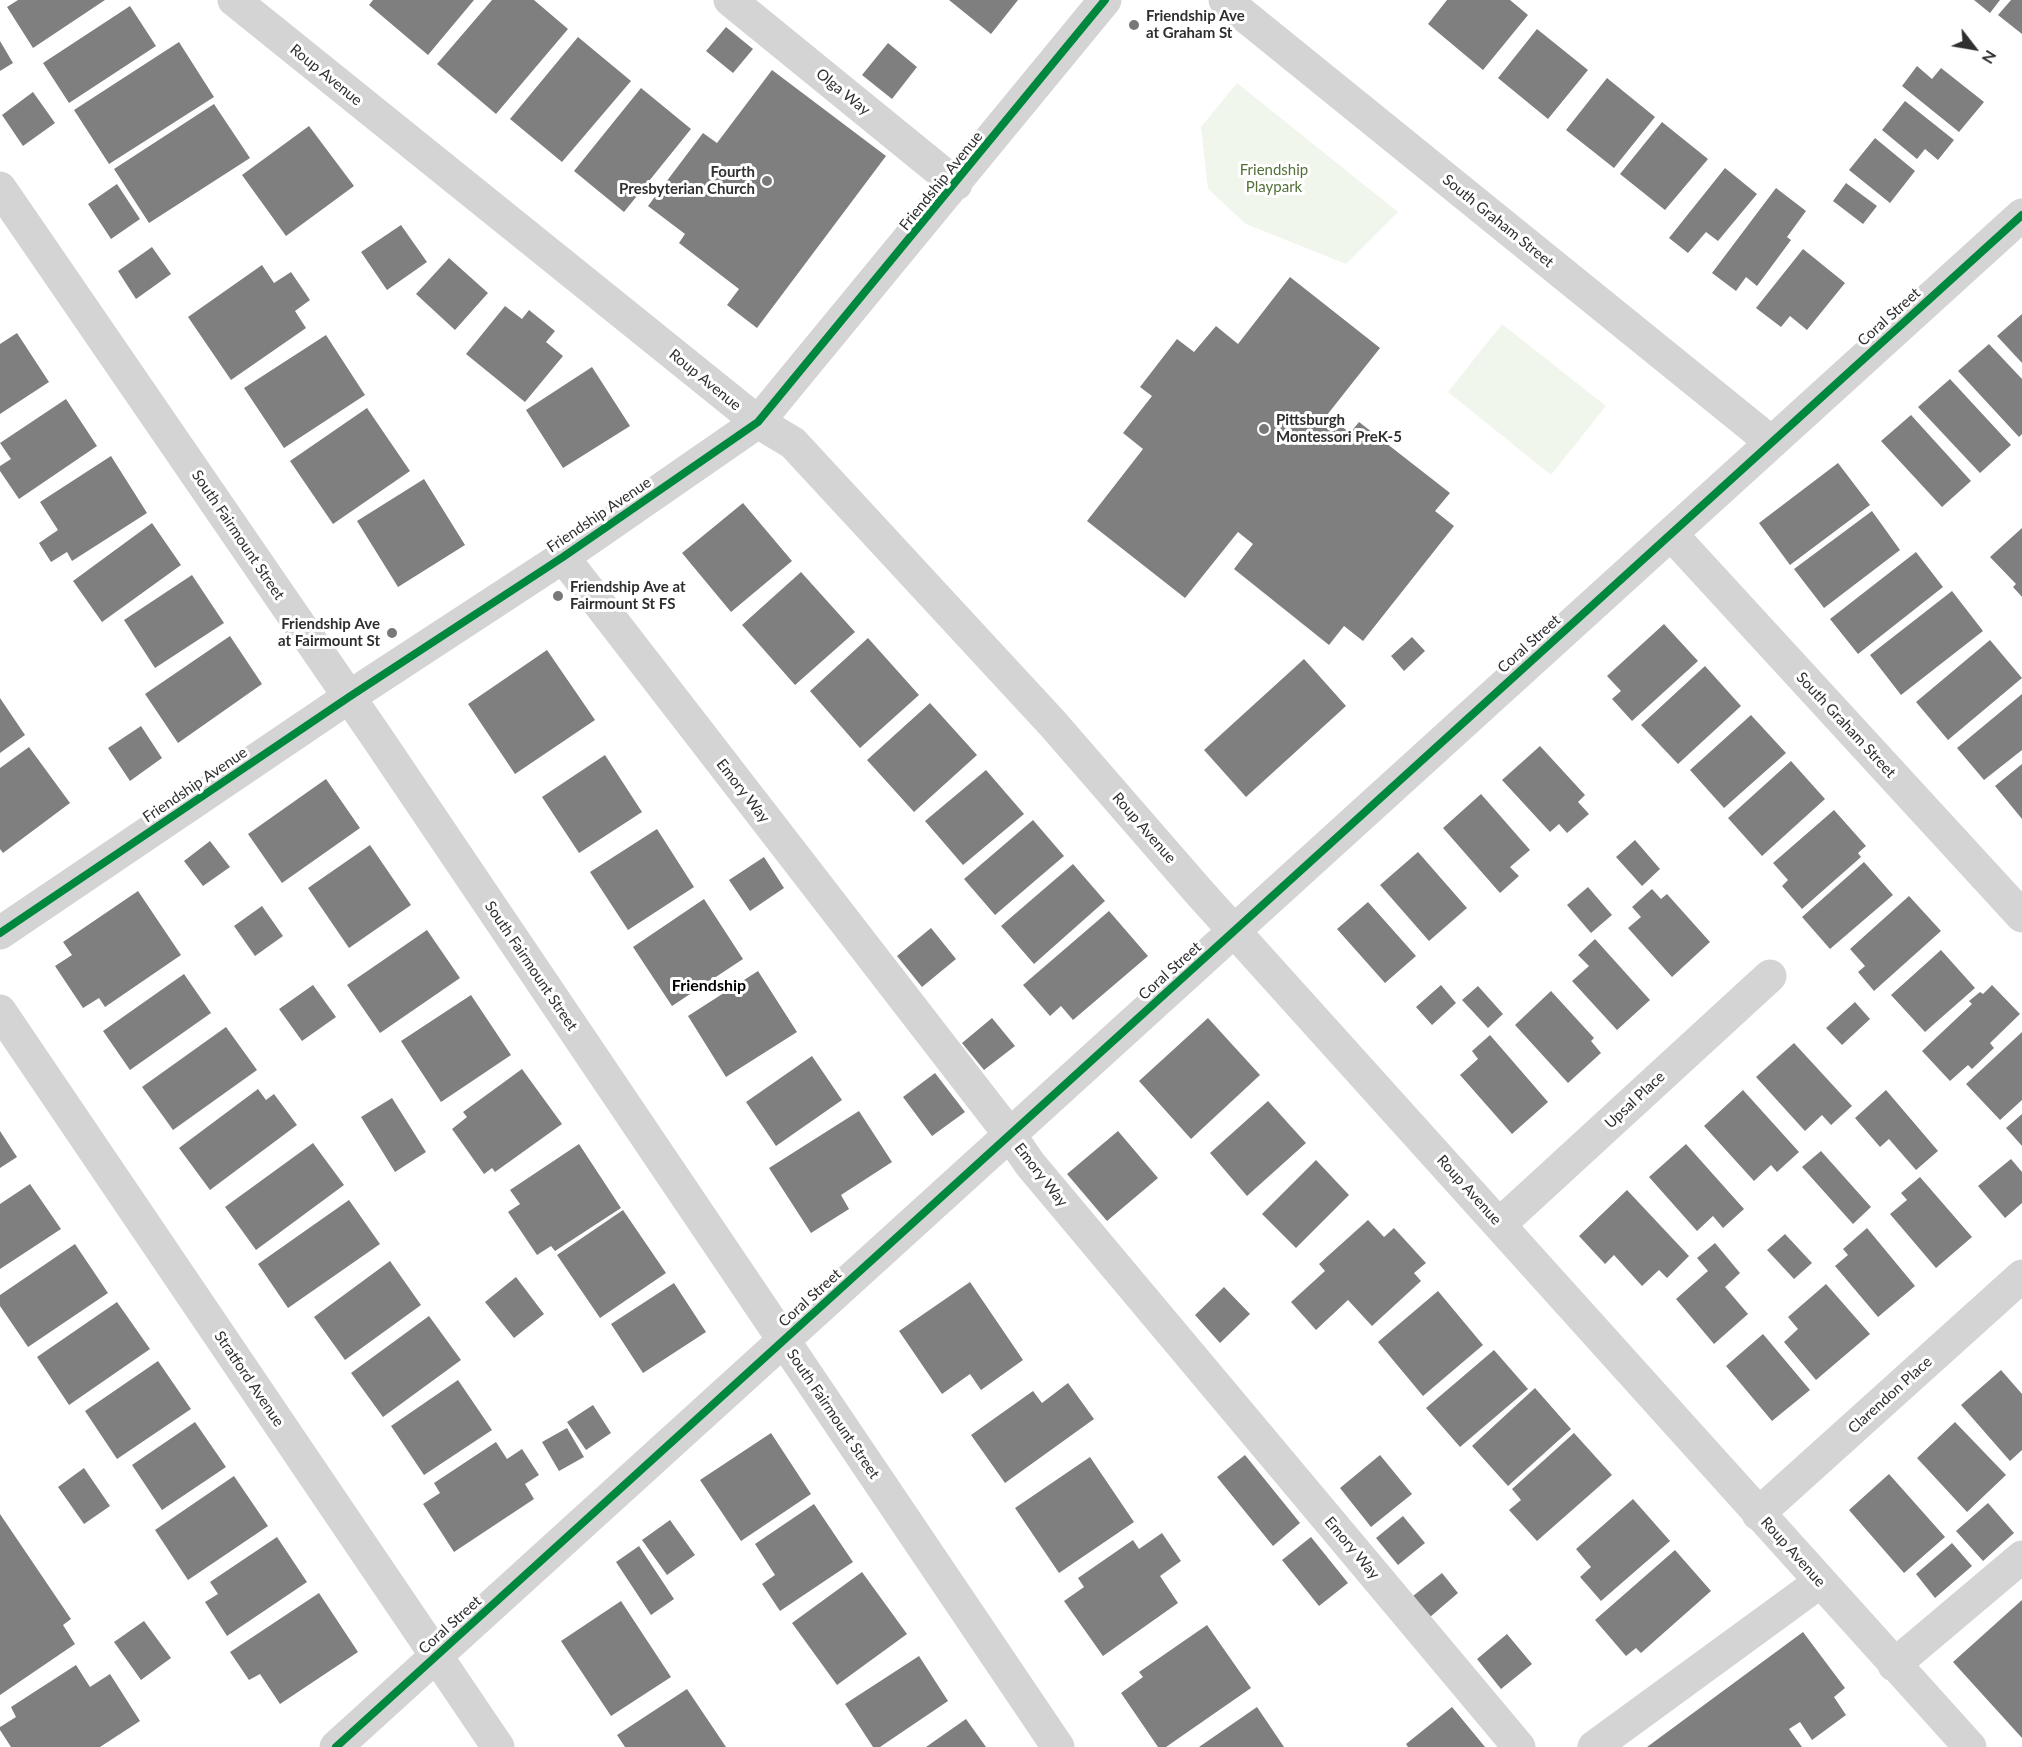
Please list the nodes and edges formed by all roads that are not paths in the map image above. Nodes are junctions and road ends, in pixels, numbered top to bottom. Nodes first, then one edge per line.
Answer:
1 (234, 0) edge
2 (729, 0) edge
3 (1106, 0) edge
4 (1225, 0) edge
5 (956, 184) junction
6 (0, 189) edge
7 (2022, 215) edge
8 (759, 423) junction
9 (1771, 442) junction
10 (1671, 534) junction
11 (562, 556) junction
12 (349, 697) junction
13 (2022, 916) edge
14 (1235, 930) junction
15 (0, 933) edge
16 (1770, 976) dead end
17 (0, 1011) edge
18 (1010, 1135) junction
19 (1500, 1224) junction
20 (2022, 1276) edge
21 (783, 1341) junction
22 (1758, 1514) junction
23 (2022, 1557) edge
24 (1820, 1582) junction
25 (436, 1656) junction
26 (1894, 1665) junction
27 (336, 1747) edge
28 (498, 1747) edge
29 (1058, 1747) edge
30 (1519, 1747) edge
31 (1594, 1747) edge
32 (1970, 1747) edge

1 - 8 street, Roup Avenue
2 - 5 street, Olga Way
3 - 5 street, Friendship Avenue
4 - 9 street, South Graham Street
5 - 8 street, Friendship Avenue
6 - 12 street, South Fairmount Street
7 - 9 street, Coral Street
8 - 11 street, Friendship Avenue
8 - 14 street, Roup Avenue
9 - 10 street, Coral Street
10 - 13 street, South Graham Street
10 - 14 street, Coral Street
11 - 12 street, Friendship Avenue
11 - 18 street, Emory Way
12 - 15 street, Friendship Avenue
12 - 21 street, South Fairmount Street
14 - 18 street, Coral Street
14 - 19 street, Roup Avenue
16 - 19 street, Upsal Place
17 - 25 street, Stratford Avenue
18 - 21 street, Coral Street
18 - 30 street, Emory Way
19 - 22 street, Roup Avenue
20 - 22 street, Clarendon Place
21 - 25 street, Coral Street
21 - 29 street, South Fairmount Street
22 - 24 street, Roup Avenue
23 - 26 street
24 - 26 street, Roup Avenue
24 - 31 street
25 - 27 street, Coral Street
25 - 28 street, Stratford Avenue
26 - 32 street, Roup Avenue

